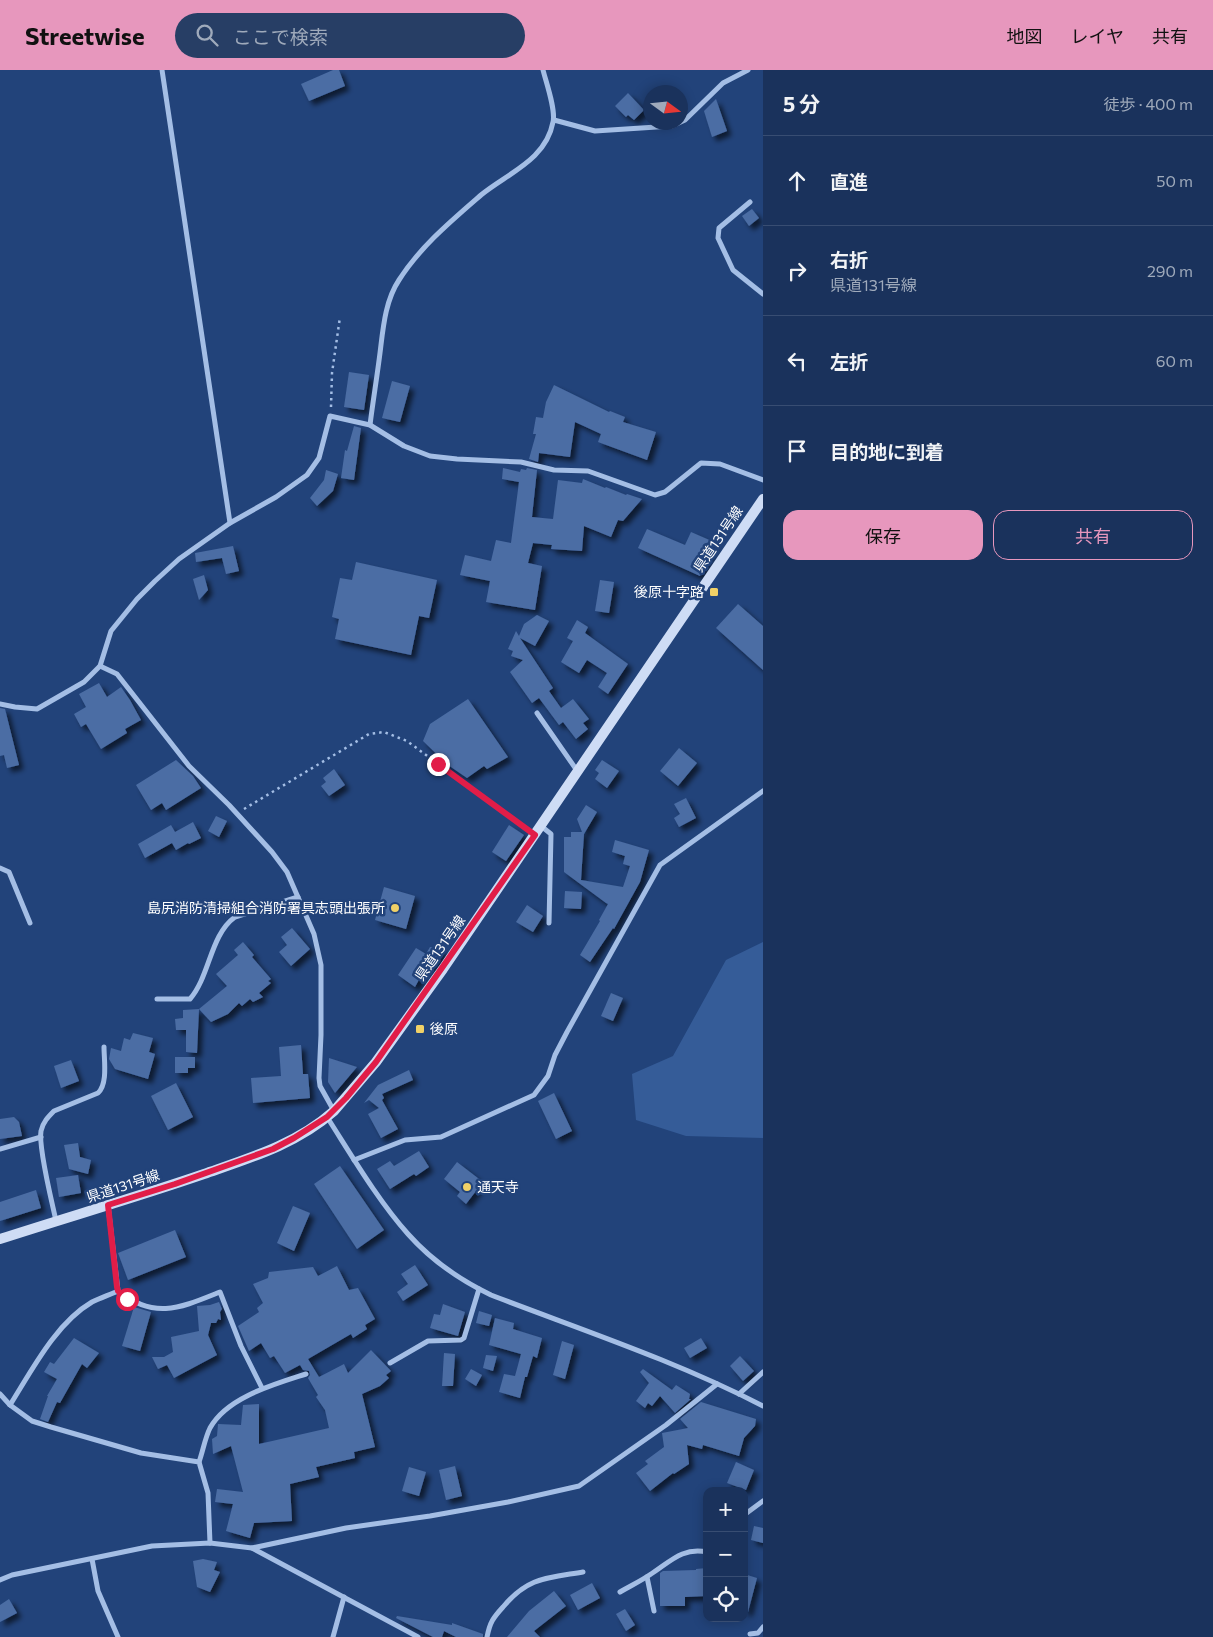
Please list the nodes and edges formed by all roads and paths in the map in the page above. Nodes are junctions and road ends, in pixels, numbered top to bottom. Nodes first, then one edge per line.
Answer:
1 (162, 70) edge
2 (542, 70) edge
3 (748, 70) edge
4 (554, 120) junction
5 (750, 202) dead end
6 (763, 294) edge
7 (340, 317) dead end
8 (330, 416) junction
9 (370, 424) junction
10 (763, 480) edge
11 (763, 499) edge
12 (230, 523) junction
13 (100, 666) junction
14 (0, 704) edge
15 (536, 713) dead end
16 (578, 772) junction
17 (763, 791) edge
18 (236, 813) junction
19 (538, 831) junction
20 (0, 868) edge
21 (298, 897) junction
22 (549, 922) dead end
23 (30, 923) dead end
24 (157, 999) dead end
25 (104, 1047) dead end
26 (330, 1114) junction
27 (41, 1137) junction
28 (0, 1149) edge
29 (354, 1160) junction
30 (108, 1205) junction
31 (56, 1221) junction
32 (0, 1239) edge
33 (479, 1289) junction
34 (118, 1291) junction
35 (390, 1362) dead end
36 (763, 1372) edge
37 (306, 1374) dead end
38 (717, 1384) junction
39 (262, 1388) junction
40 (0, 1394) edge
41 (739, 1394) junction
42 (10, 1404) junction
43 (763, 1406) edge
44 (199, 1462) junction
45 (763, 1501) edge
46 (748, 1512) edge
47 (210, 1543) junction
48 (252, 1548) junction
49 (703, 1551) edge
50 (92, 1559) junction
51 (582, 1572) dead end
52 (646, 1577) junction
53 (0, 1580) edge
54 (620, 1592) dead end
55 (344, 1597) junction
56 (654, 1611) dead end
57 (763, 1627) edge
58 (750, 1634) dead end
59 (118, 1637) edge
60 (333, 1637) edge
61 (418, 1637) edge
62 (487, 1637) edge

1 - 12 street
2 - 4 street
3 - 4 street
4 - 9 street
5 - 6 street
7 - 8 path
8 - 9 street
8 - 12 street
9 - 10 street
11 - 16 main road, 県道131号線
12 - 13 street
13 - 14 street
13 - 18 street
15 - 16 street
16 - 19 main road, 県道131号線
17 - 29 street
18 - 19 path
18 - 21 street
19 - 22 street
19 - 26 main road, 県道131号線
20 - 23 street
21 - 24 street
21 - 26 street
25 - 27 street
26 - 29 street
26 - 30 main road, 県道131号線
27 - 28 street
27 - 31 street
29 - 33 street
30 - 31 main road, 県道131号線
30 - 34 street
31 - 32 main road, 県道131号線
33 - 35 street
33 - 38 street
34 - 39 street
34 - 42 street
36 - 41 street
37 - 39 street
38 - 41 street
38 - 48 street
39 - 44 street
40 - 42 street
41 - 43 street
42 - 44 street
44 - 47 street
45 - 46 street
47 - 48 street
47 - 50 street
48 - 55 street
49 - 52 street
50 - 53 street
50 - 59 street
51 - 62 street
52 - 54 street
52 - 56 street
55 - 60 street
55 - 61 street
57 - 58 street

